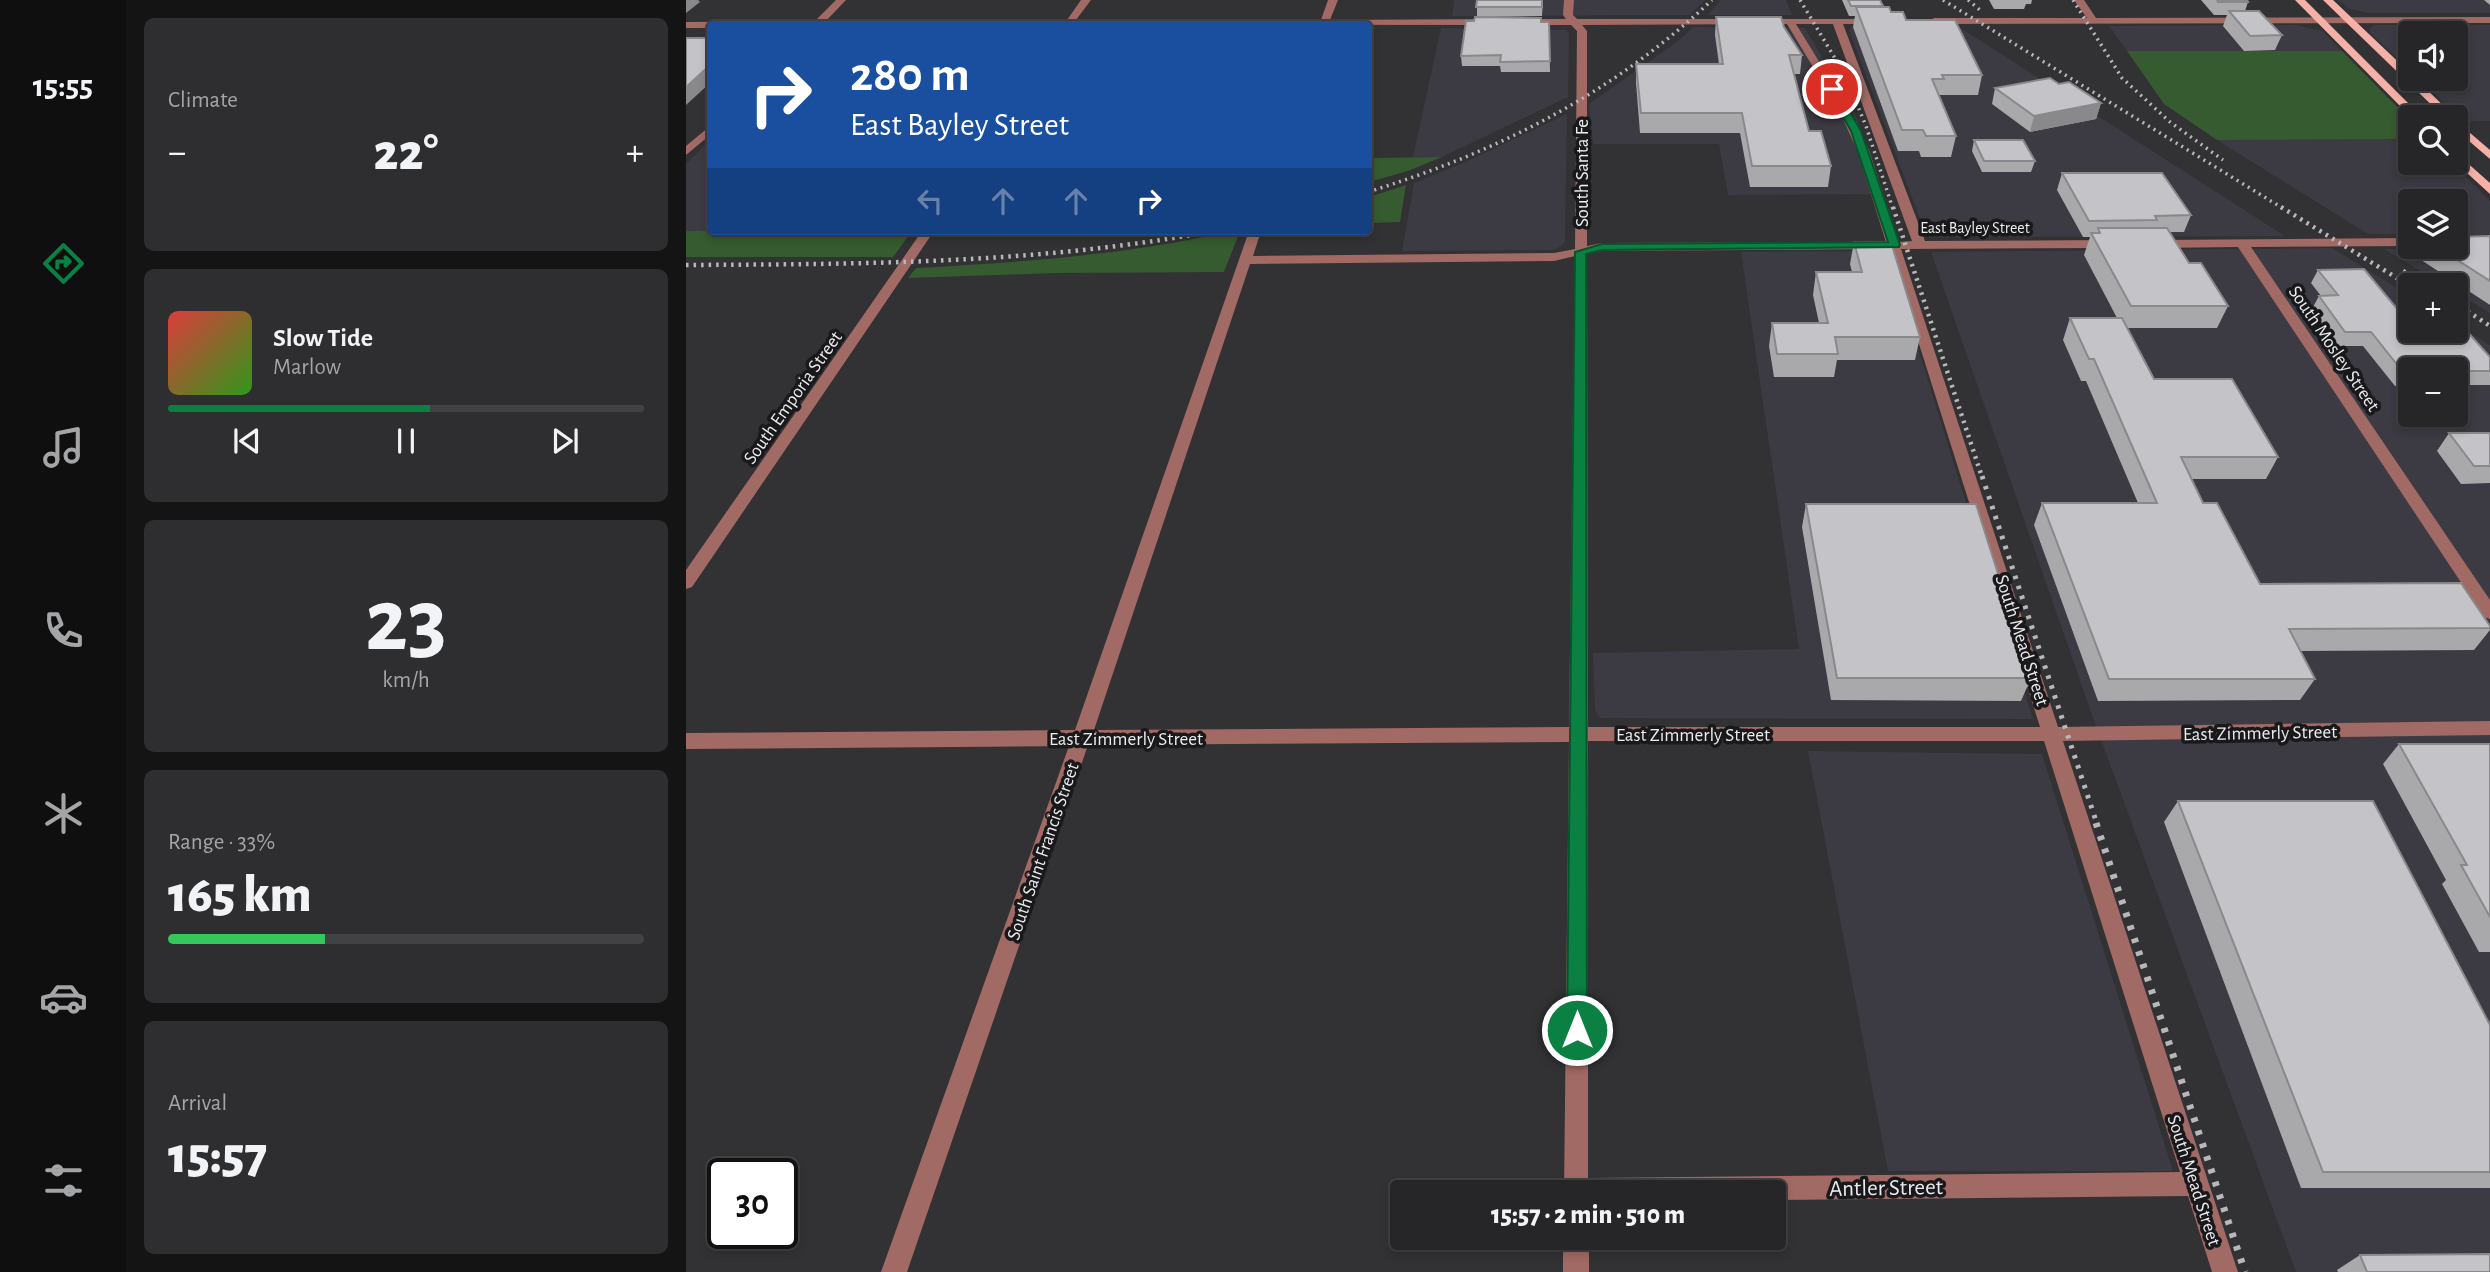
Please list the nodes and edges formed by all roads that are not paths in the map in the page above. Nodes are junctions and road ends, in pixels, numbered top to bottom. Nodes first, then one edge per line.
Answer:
1 (841, 0) edge
2 (1086, 0) edge
3 (1333, 0) edge
4 (1569, 0) edge
5 (2079, 0) edge
6 (2300, 0) edge
7 (2328, 0) edge
8 (2092, 20) junction
9 (2320, 20) junction
10 (2349, 20) junction
11 (2490, 20) edge
12 (820, 21) edge
13 (1072, 21) edge
14 (1325, 21) edge
15 (1837, 21) junction
16 (1884, 21) edge
17 (1923, 21) edge
18 (1498, 22) edge
19 (1511, 22) edge
20 (1574, 22) junction
21 (1790, 22) junction
22 (1372, 23) edge
23 (707, 24) edge
24 (686, 25) edge
25 (2405, 105) edge
26 (2438, 105) edge
27 (707, 132) edge
28 (2468, 135) edge
29 (686, 152) edge
30 (2490, 156) edge
31 (2468, 168) edge
32 (2490, 190) edge
33 (925, 235) edge
34 (1254, 235) edge
35 (2398, 242) edge
36 (2242, 243) junction
37 (1895, 245) junction
38 (1920, 245) junction
39 (1580, 252) junction
40 (1247, 260) junction
41 (686, 583) edge
42 (2490, 613) edge
43 (2490, 728) edge
44 (1578, 734) junction
45 (2053, 734) junction
46 (1082, 738) junction
47 (686, 741) edge
48 (1576, 1180) edge
49 (2196, 1184) junction
50 (1786, 1189) edge
51 (1576, 1250) edge
52 (894, 1272) edge
53 (1576, 1272) edge
54 (2225, 1272) edge

1 - 12 street
2 - 13 street
3 - 14 street
4 - 20 street, South Santa Fe
5 - 8 street
6 - 9 main road
7 - 10 main road
8 - 9 street
8 - 17 street
9 - 10 street
9 - 25 main road
10 - 11 street
10 - 26 main road
15 - 16 street
15 - 21 street
15 - 38 street
18 - 22 street
19 - 20 street
20 - 21 street
20 - 39 street, South Santa Fe
21 - 37 street, South Mead Street
23 - 24 street
27 - 29 street
28 - 30 main road
31 - 32 main road
33 - 41 street, South Emporia Street
34 - 40 street, South Saint Francis Street
35 - 36 street, East Bayley Street
36 - 38 street, East Bayley Street
36 - 42 street, South Mosley Street
37 - 38 street, East Bayley Street
37 - 39 street, East Bayley Street
37 - 45 street, South Mead Street
39 - 40 street, East Bayley Street
39 - 44 street, South Santa Fe
40 - 46 street, South Saint Francis Street
43 - 45 street, East Zimmerly Street
44 - 45 street, East Zimmerly Street
44 - 46 street, East Zimmerly Street
44 - 48 street, South Santa Fe
45 - 49 street, South Mead Street
46 - 47 street, East Zimmerly Street
46 - 52 street, South Saint Francis Street
49 - 50 street, Antler Street
49 - 54 street, South Mead Street
51 - 53 street

